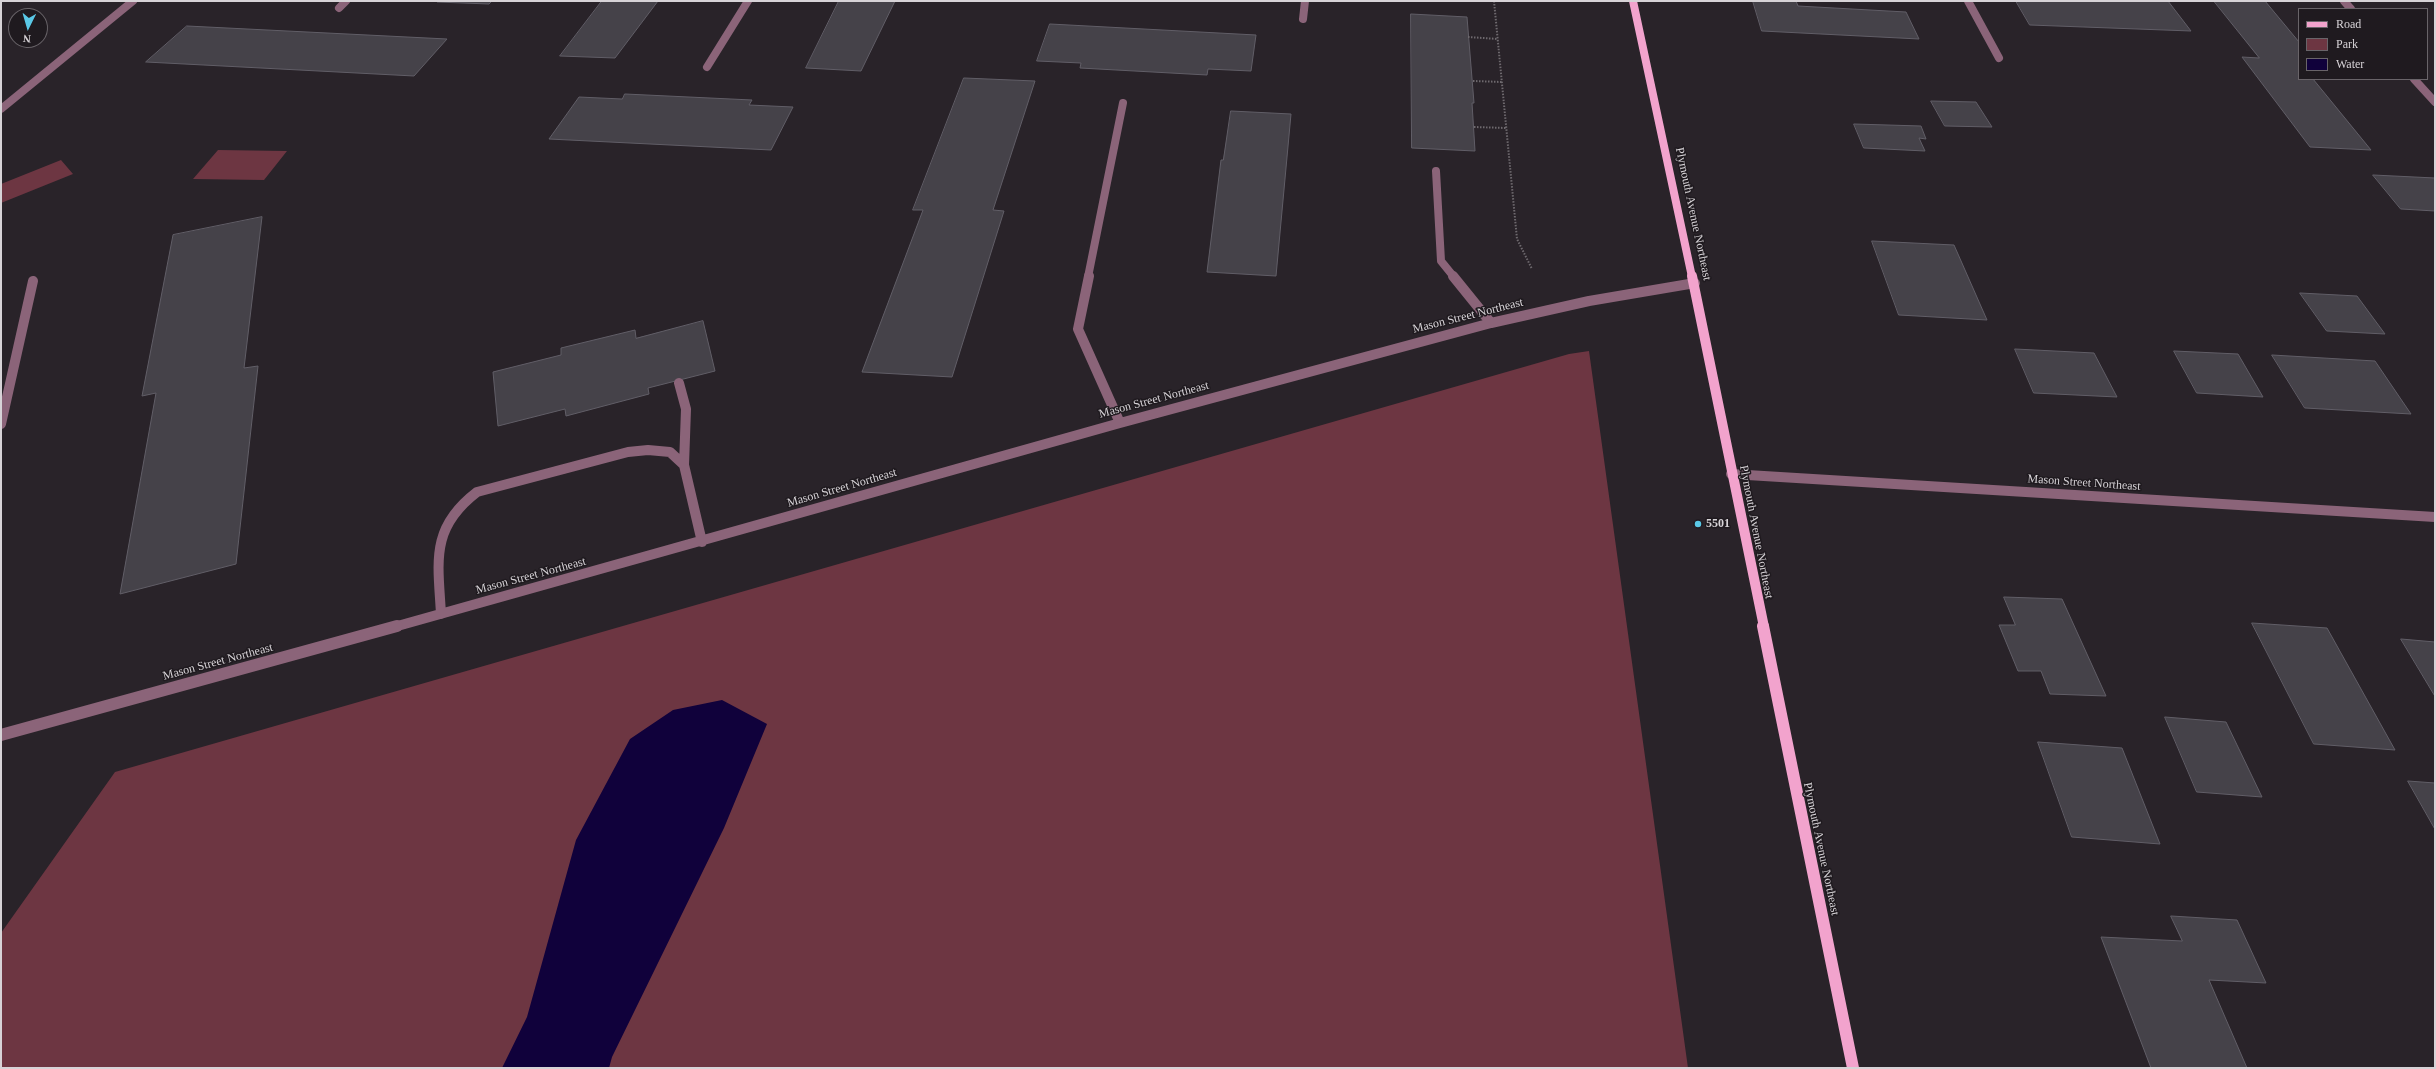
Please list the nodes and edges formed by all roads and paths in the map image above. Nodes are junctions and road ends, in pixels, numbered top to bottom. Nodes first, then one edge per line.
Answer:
1 (133, 1) edge
2 (346, 1) edge
3 (748, 1) edge
4 (1305, 1) edge
5 (1494, 1) edge
6 (1633, 1) edge
7 (1968, 1) edge
8 (339, 8) dead end
9 (1303, 19) dead end
10 (1468, 37) dead end
11 (1498, 39) junction
12 (2000, 58) dead end
13 (707, 67) dead end
14 (2415, 80) edge
15 (1473, 81) dead end
16 (1502, 82) junction
17 (2435, 102) edge
18 (1123, 103) dead end
19 (1, 109) edge
20 (1474, 126) dead end
21 (1506, 128) junction
22 (1436, 172) dead end
23 (1532, 269) dead end
24 (33, 281) dead end
25 (1695, 283) junction
26 (1491, 323) junction
27 (679, 383) dead end
28 (1120, 423) junction
29 (1, 424) edge
30 (684, 465) junction
31 (1731, 474) junction
32 (2435, 517) edge
33 (702, 542) junction
34 (441, 614) junction
35 (1, 735) edge
36 (1853, 1068) edge

1 - 19 street
2 - 8 street
3 - 13 street
4 - 9 street
5 - 11 path
6 - 25 main road, Plymouth Avenue Northeast
7 - 12 street
10 - 11 path
11 - 16 path
14 - 17 street
15 - 16 path
16 - 21 path
18 - 28 street
20 - 21 path
21 - 23 path
22 - 26 street
24 - 29 street
25 - 26 street, Mason Street Northeast
25 - 31 main road, Plymouth Avenue Northeast
26 - 28 street, Mason Street Northeast
27 - 30 street
28 - 33 street, Mason Street Northeast
30 - 33 street
30 - 34 street
31 - 32 street, Mason Street Northeast
31 - 36 main road, Plymouth Avenue Northeast
33 - 34 street, Mason Street Northeast
34 - 35 street, Mason Street Northeast

